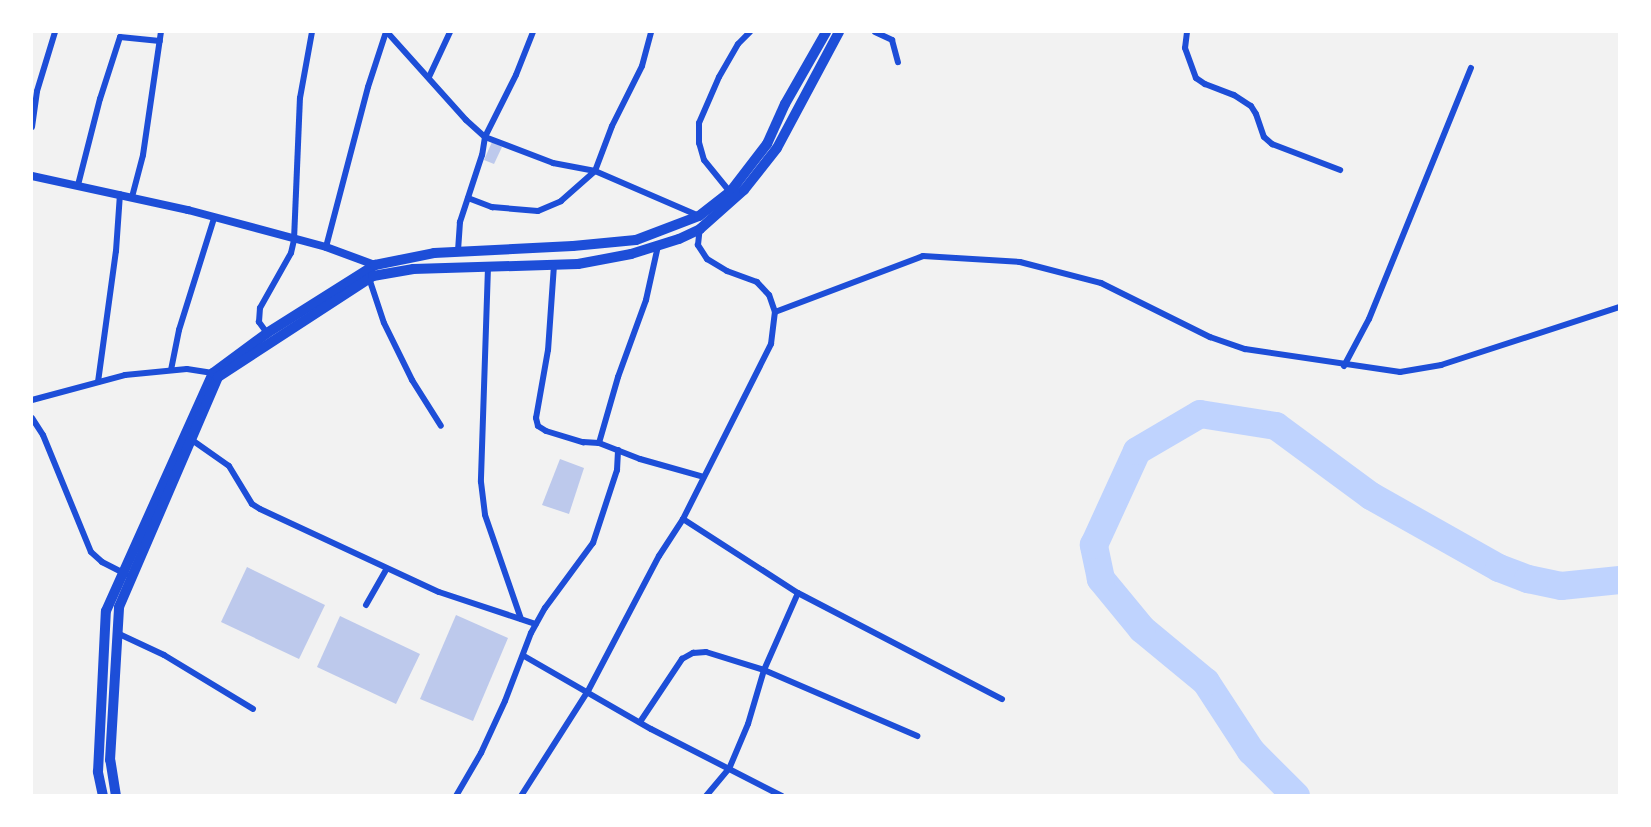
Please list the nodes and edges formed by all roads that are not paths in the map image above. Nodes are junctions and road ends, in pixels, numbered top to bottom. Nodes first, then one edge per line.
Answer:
1 (55, 32) edge
2 (161, 32) edge
3 (312, 32) edge
4 (386, 32) edge
5 (450, 32) edge
6 (533, 32) edge
7 (651, 32) edge
8 (750, 32) edge
9 (826, 32) edge
10 (839, 32) edge
11 (875, 32) edge
12 (1187, 32) edge
13 (160, 41) junction
14 (898, 62) dead end
15 (1471, 68) dead end
16 (429, 77) junction
17 (32, 127) edge
18 (484, 137) junction
19 (595, 171) junction
20 (1340, 171) dead end
21 (32, 176) edge
22 (78, 185) junction
23 (730, 192) junction
24 (120, 194) junction
25 (132, 197) junction
26 (468, 198) junction
27 (699, 216) junction
28 (214, 218) junction
29 (700, 229) junction
30 (294, 240) junction
31 (658, 245) junction
32 (326, 247) junction
33 (458, 251) junction
34 (375, 265) junction
35 (554, 265) junction
36 (488, 267) junction
37 (369, 278) junction
38 (1620, 307) edge
39 (775, 312) junction
40 (267, 333) junction
41 (1344, 366) junction
42 (171, 370) junction
43 (213, 373) junction
44 (98, 382) junction
45 (32, 400) edge
46 (32, 418) edge
47 (441, 426) dead end
48 (192, 440) junction
49 (599, 443) junction
50 (618, 450) junction
51 (705, 477) junction
52 (683, 519) junction
53 (386, 570) junction
54 (128, 575) junction
55 (798, 593) junction
56 (366, 605) dead end
57 (521, 619) junction
58 (536, 624) junction
59 (117, 633) junction
60 (524, 656) junction
61 (764, 669) junction
62 (588, 692) junction
63 (1002, 699) dead end
64 (253, 709) dead end
65 (639, 722) junction
66 (917, 736) dead end
67 (729, 769) junction
68 (103, 795) edge
69 (116, 795) edge
70 (456, 795) edge
71 (521, 795) edge
72 (706, 795) edge
73 (782, 795) edge

1 - 17 street
2 - 13 street
3 - 30 street
4 - 16 street
4 - 32 street
5 - 16 street
6 - 18 street
7 - 19 street
8 - 23 street
9 - 23 highway
10 - 29 highway
11 - 14 street
12 - 20 street
13 - 22 street
13 - 25 street
15 - 41 street
16 - 18 street
18 - 19 street
18 - 26 street
19 - 26 street
19 - 27 street
21 - 22 street
22 - 24 street
23 - 27 highway
24 - 25 street
24 - 44 street
25 - 28 street
26 - 33 street
27 - 29 street
27 - 33 highway
28 - 30 street
28 - 42 street
29 - 31 highway
29 - 39 street
30 - 32 street
30 - 40 street
31 - 35 highway
31 - 49 street
32 - 34 street
33 - 34 highway
34 - 40 highway
35 - 36 highway
35 - 49 street
36 - 37 highway
36 - 57 street
37 - 47 street
37 - 48 highway
38 - 41 street
39 - 41 street
39 - 51 street
40 - 43 highway
42 - 43 street
42 - 44 street
43 - 54 highway
44 - 45 street
46 - 54 street
48 - 53 street
48 - 54 highway
49 - 50 street
50 - 51 street
50 - 58 street
51 - 52 street
52 - 55 street
52 - 62 street
53 - 56 street
53 - 57 street
54 - 59 highway
54 - 68 highway
55 - 61 street
55 - 63 street
57 - 58 street
58 - 60 street
59 - 64 street
59 - 69 highway
60 - 62 street
60 - 70 street
61 - 65 street
61 - 66 street
61 - 67 street
62 - 65 street
62 - 71 street
65 - 67 street
67 - 72 street
67 - 73 street

